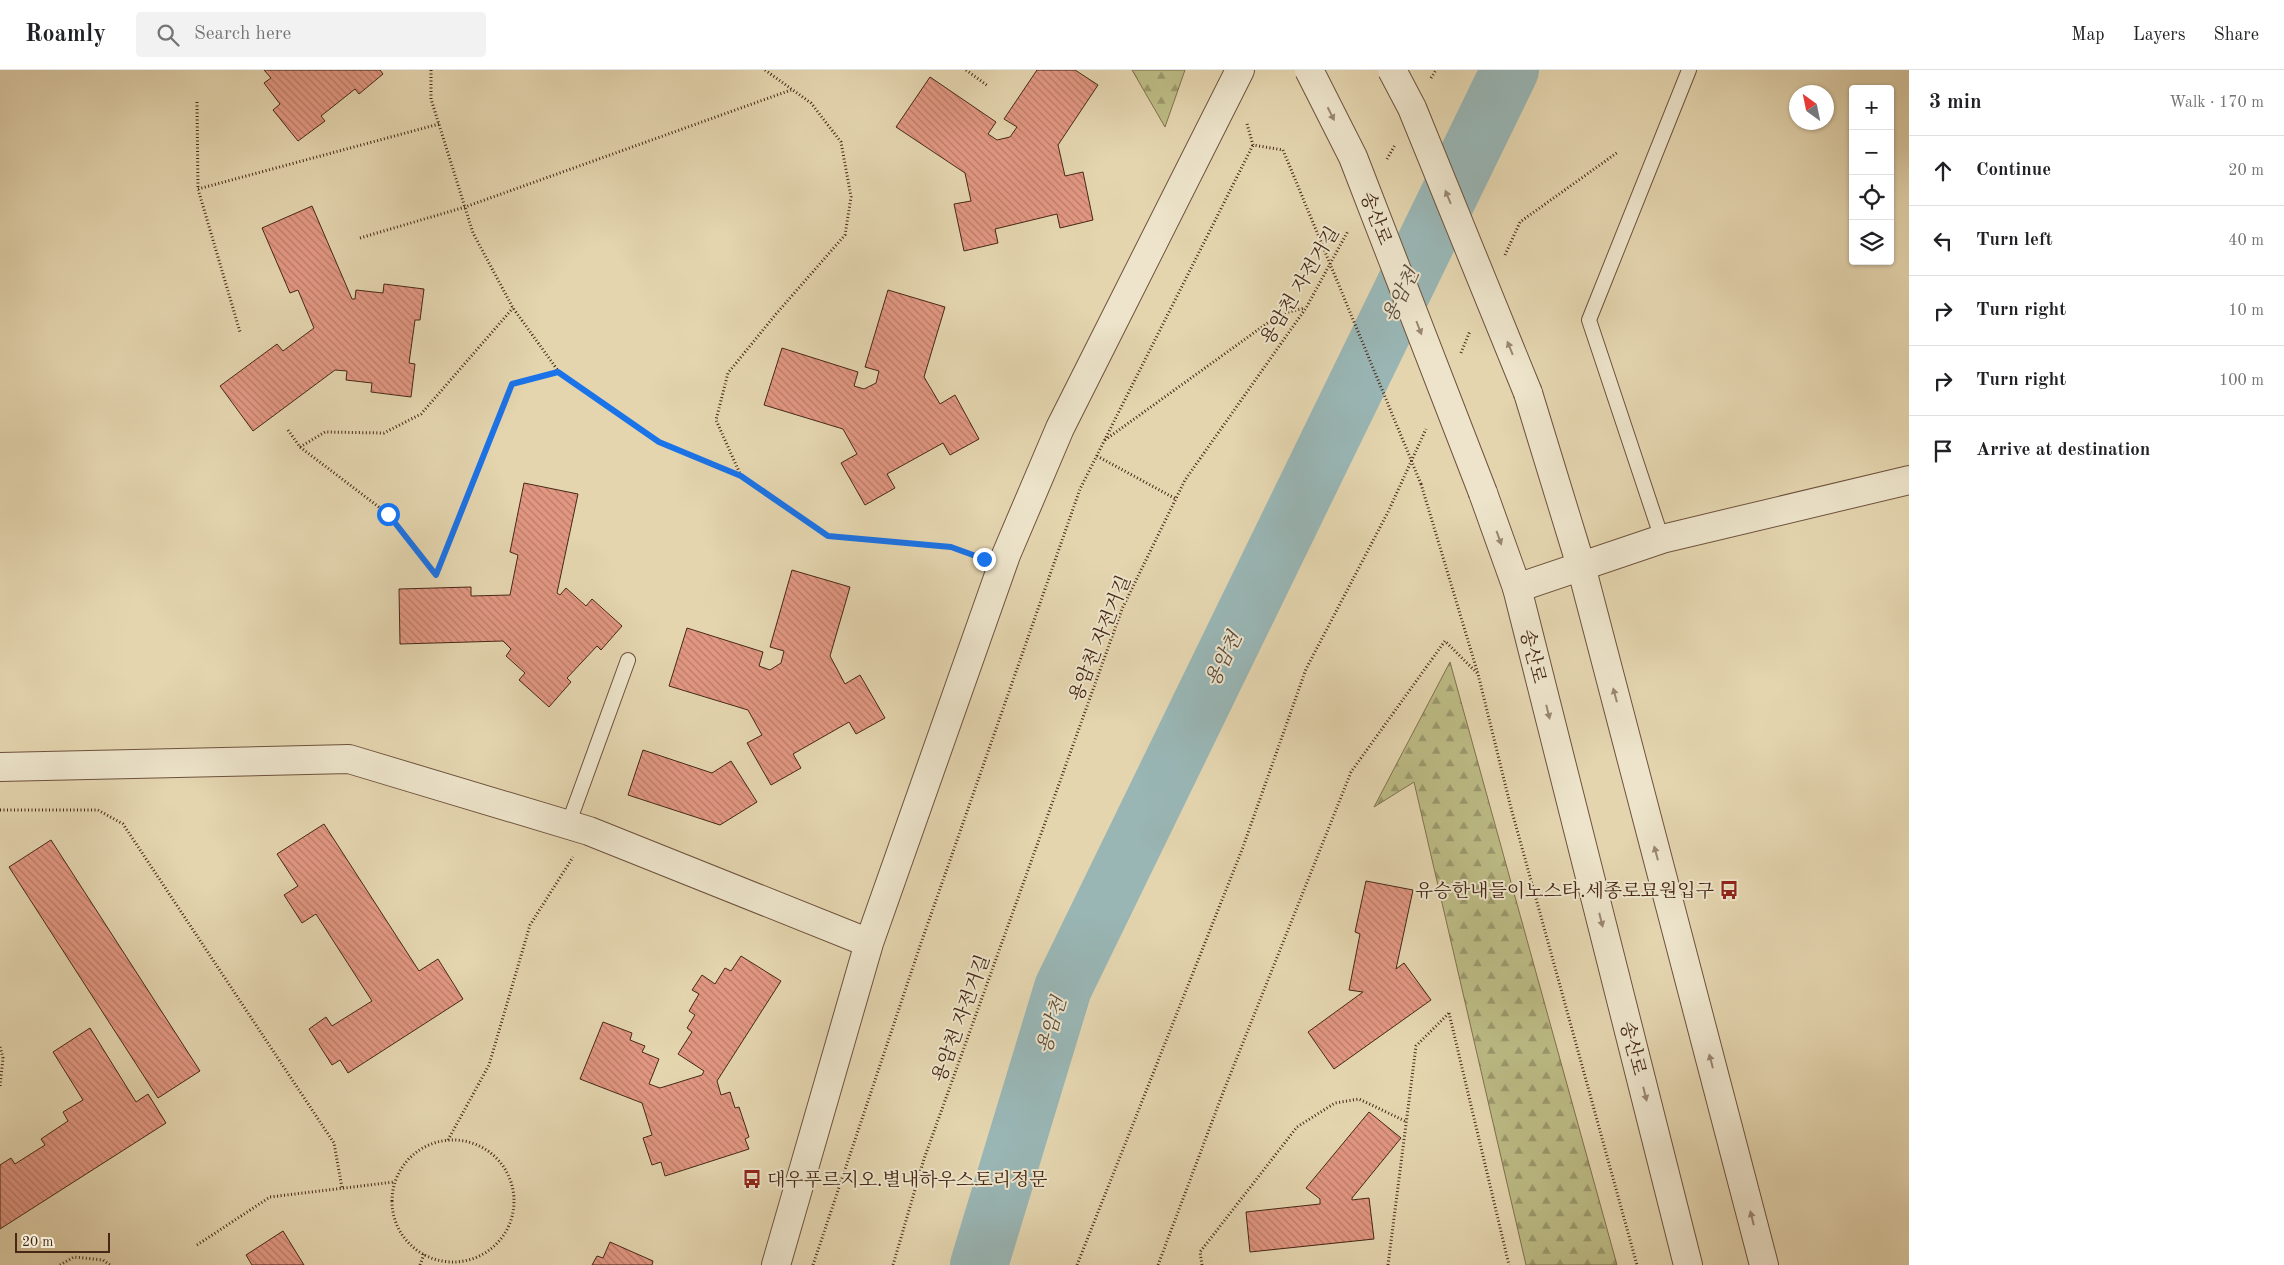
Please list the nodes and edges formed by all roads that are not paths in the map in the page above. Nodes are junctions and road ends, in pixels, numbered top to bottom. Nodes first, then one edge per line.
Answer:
1 (1240, 70) edge
2 (1309, 70) edge
3 (1392, 70) edge
4 (1689, 70) edge
5 (1909, 480) edge
6 (1662, 539) junction
7 (1581, 566) junction
8 (1517, 588) junction
9 (628, 660) dead end
10 (0, 767) edge
11 (578, 828) junction
12 (869, 943) junction
13 (776, 1265) edge
14 (1688, 1265) edge
15 (1764, 1265) edge

1 - 12 street
2 -> 8 street, 송산로, bridge
7 -> 3 street, bridge
4 - 6 lane
5 - 6 street
6 - 7 street
7 - 8 street
15 -> 7 street
8 -> 14 street, 송산로
9 - 11 lane
10 - 11 street
11 - 12 street
12 - 13 street

